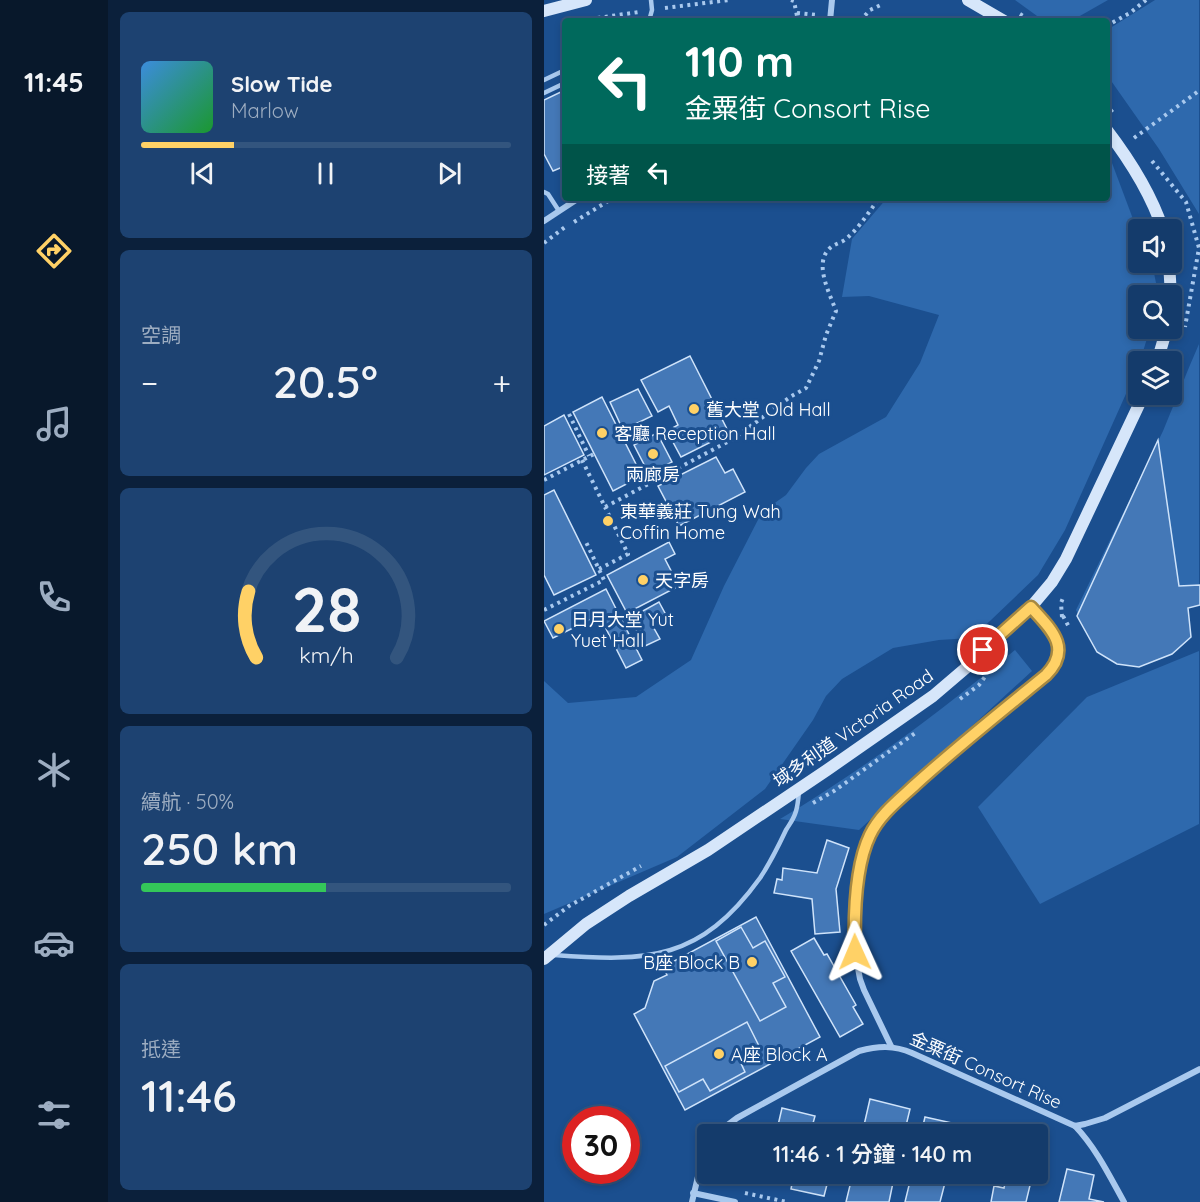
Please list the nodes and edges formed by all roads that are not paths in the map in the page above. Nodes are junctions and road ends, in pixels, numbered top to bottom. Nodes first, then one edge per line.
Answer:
1 (586, 0) edge
2 (651, 0) edge
3 (832, 0) edge
4 (968, 0) edge
5 (544, 11) edge
6 (651, 18) edge
7 (830, 18) edge
8 (996, 18) edge
9 (562, 71) edge
10 (544, 80) edge
11 (562, 84) edge
12 (544, 93) edge
13 (1110, 135) edge
14 (544, 192) edge
15 (574, 201) edge
16 (559, 211) junction
17 (1158, 219) edge
18 (544, 221) edge
19 (1139, 405) edge
20 (1031, 607) junction
21 (796, 791) junction
22 (549, 954) edge
23 (891, 1046) junction
24 (1200, 1069) edge
25 (729, 1124) edge
26 (1075, 1126) junction
27 (697, 1181) edge
28 (693, 1193) junction
29 (692, 1202) edge
30 (735, 1202) edge
31 (1124, 1202) edge

1 - 5 main road
2 - 6 lane
3 - 7 street
4 - 8 main road
9 - 10 lane
11 - 12 lane
13 - 17 main road
14 - 16 lane
15 - 16 street
16 - 18 street
19 - 20 main road, 域多利道 Victoria Road
20 - 21 main road, 域多利道 Victoria Road
20 - 23 street, 金粟街 Consort Rise
21 - 22 main road, 域多利道 Victoria Road
21 - 22 lane
23 - 25 street
23 - 26 street, 金粟街 Consort Rise
24 - 26 street, 金粟街 Consort Rise
26 - 31 street
27 - 28 street
28 - 29 street
28 - 30 street

